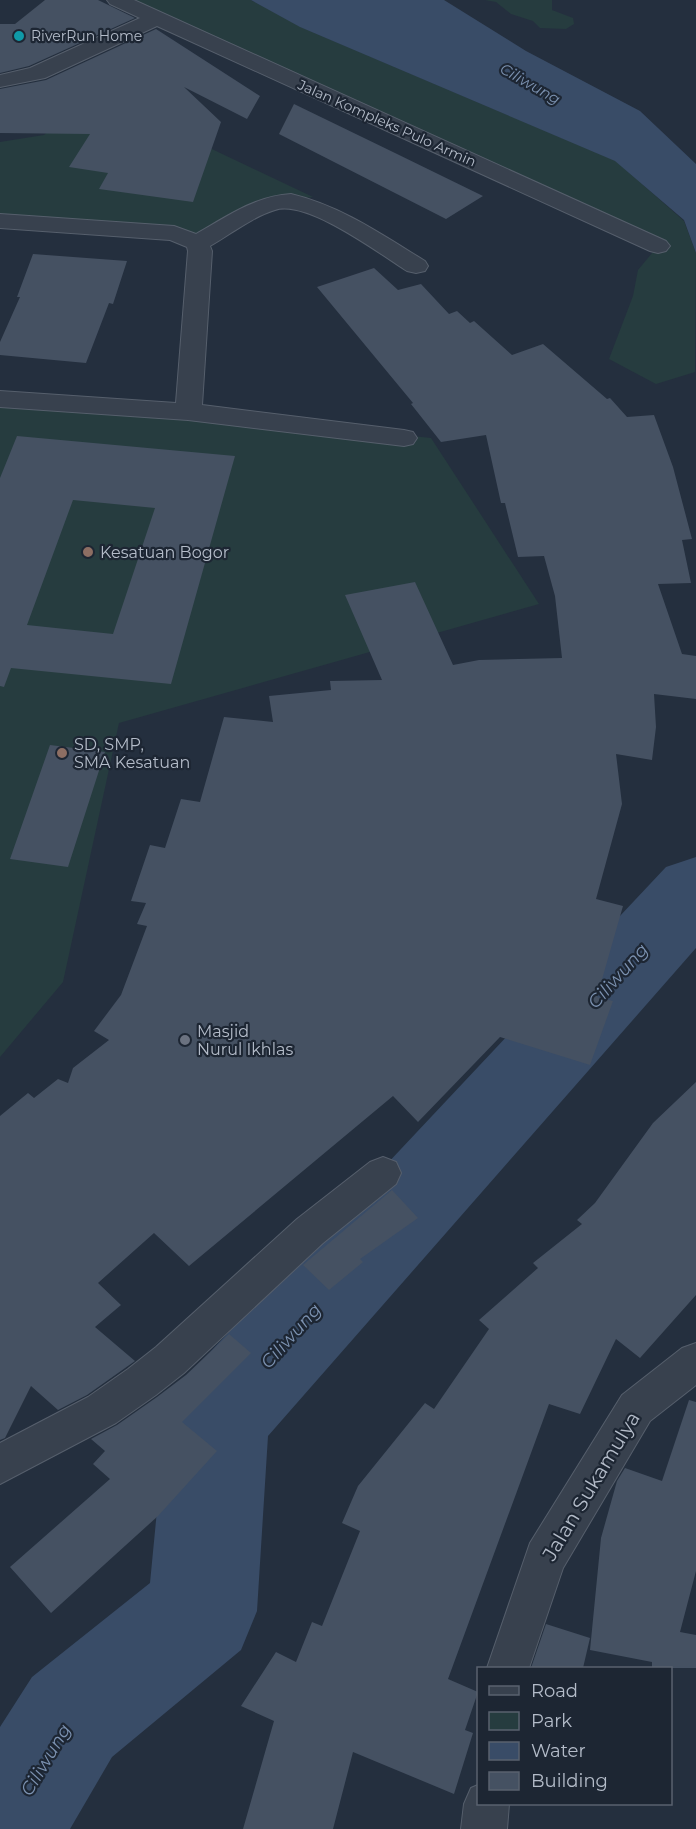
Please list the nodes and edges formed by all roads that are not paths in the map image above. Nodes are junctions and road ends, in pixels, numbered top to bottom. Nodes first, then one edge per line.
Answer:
1 (117, 0) edge
2 (156, 19) junction
3 (0, 81) edge
4 (0, 221) edge
5 (197, 243) junction
6 (658, 246) dead end
7 (416, 266) dead end
8 (0, 399) edge
9 (188, 412) junction
10 (404, 438) dead end
11 (383, 1173) dead end
12 (696, 1361) edge
13 (0, 1464) edge
14 (508, 1667) edge
15 (487, 1805) edge
16 (484, 1829) edge

1 - 2 street, Jalan Kompleks Pulo Armin
2 - 3 street
2 - 6 street, Jalan Kompleks Pulo Armin
4 - 5 street
5 - 7 street
5 - 9 street
8 - 9 street
9 - 10 street
11 - 13 street
12 - 14 street, Jalan Sukamulya
15 - 16 street

